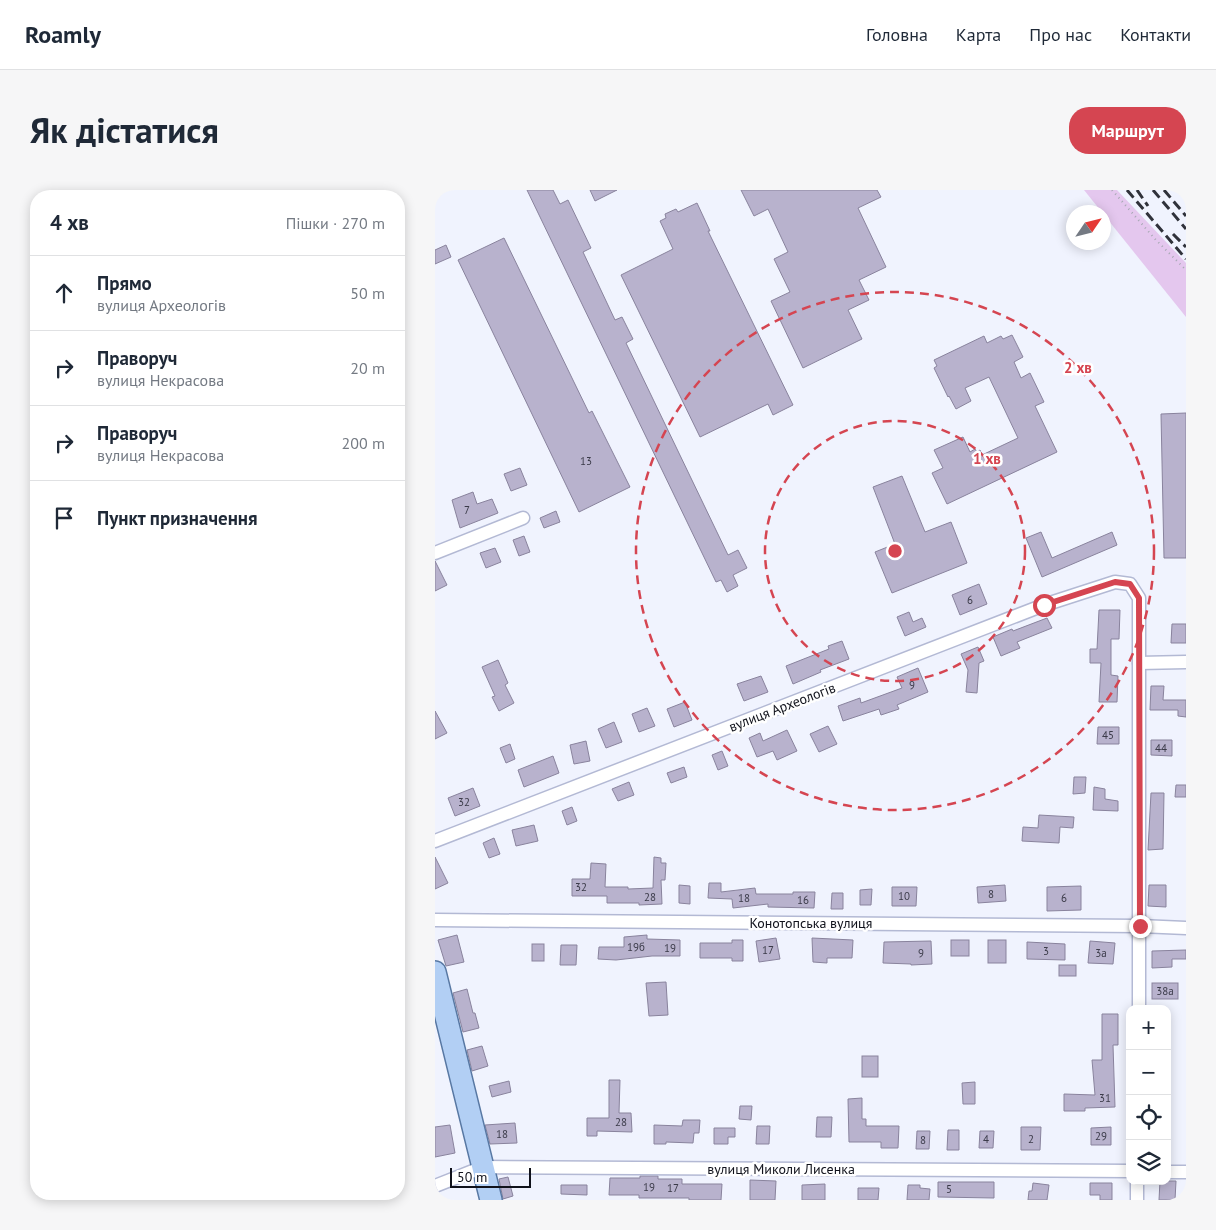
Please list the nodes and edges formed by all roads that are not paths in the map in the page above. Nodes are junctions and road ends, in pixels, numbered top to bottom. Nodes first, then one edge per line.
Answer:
1 (523, 518) dead end
2 (435, 553) edge
3 (1186, 662) edge
4 (1139, 663) junction
5 (435, 841) edge
6 (435, 920) edge
7 (1140, 926) junction
8 (1186, 928) edge
9 (435, 972) edge
10 (1139, 1005) edge
11 (483, 1167) junction
12 (1126, 1171) edge
13 (1171, 1172) edge
14 (1186, 1172) edge
15 (1137, 1185) edge
16 (435, 1186) edge
17 (491, 1200) edge
18 (1137, 1200) edge

1 - 2 street
3 - 4 street
4 - 5 street, вулиця Археологів
4 - 7 street
6 - 7 street, Конотопська вулиця
7 - 8 street, Конотопська вулиця
7 - 10 street
9 - 11 main road
11 - 12 street, вулиця Миколи Лисенка
11 - 16 street, вулиця Миколи Лисенка
11 - 17 main road
13 - 14 street
15 - 18 street

